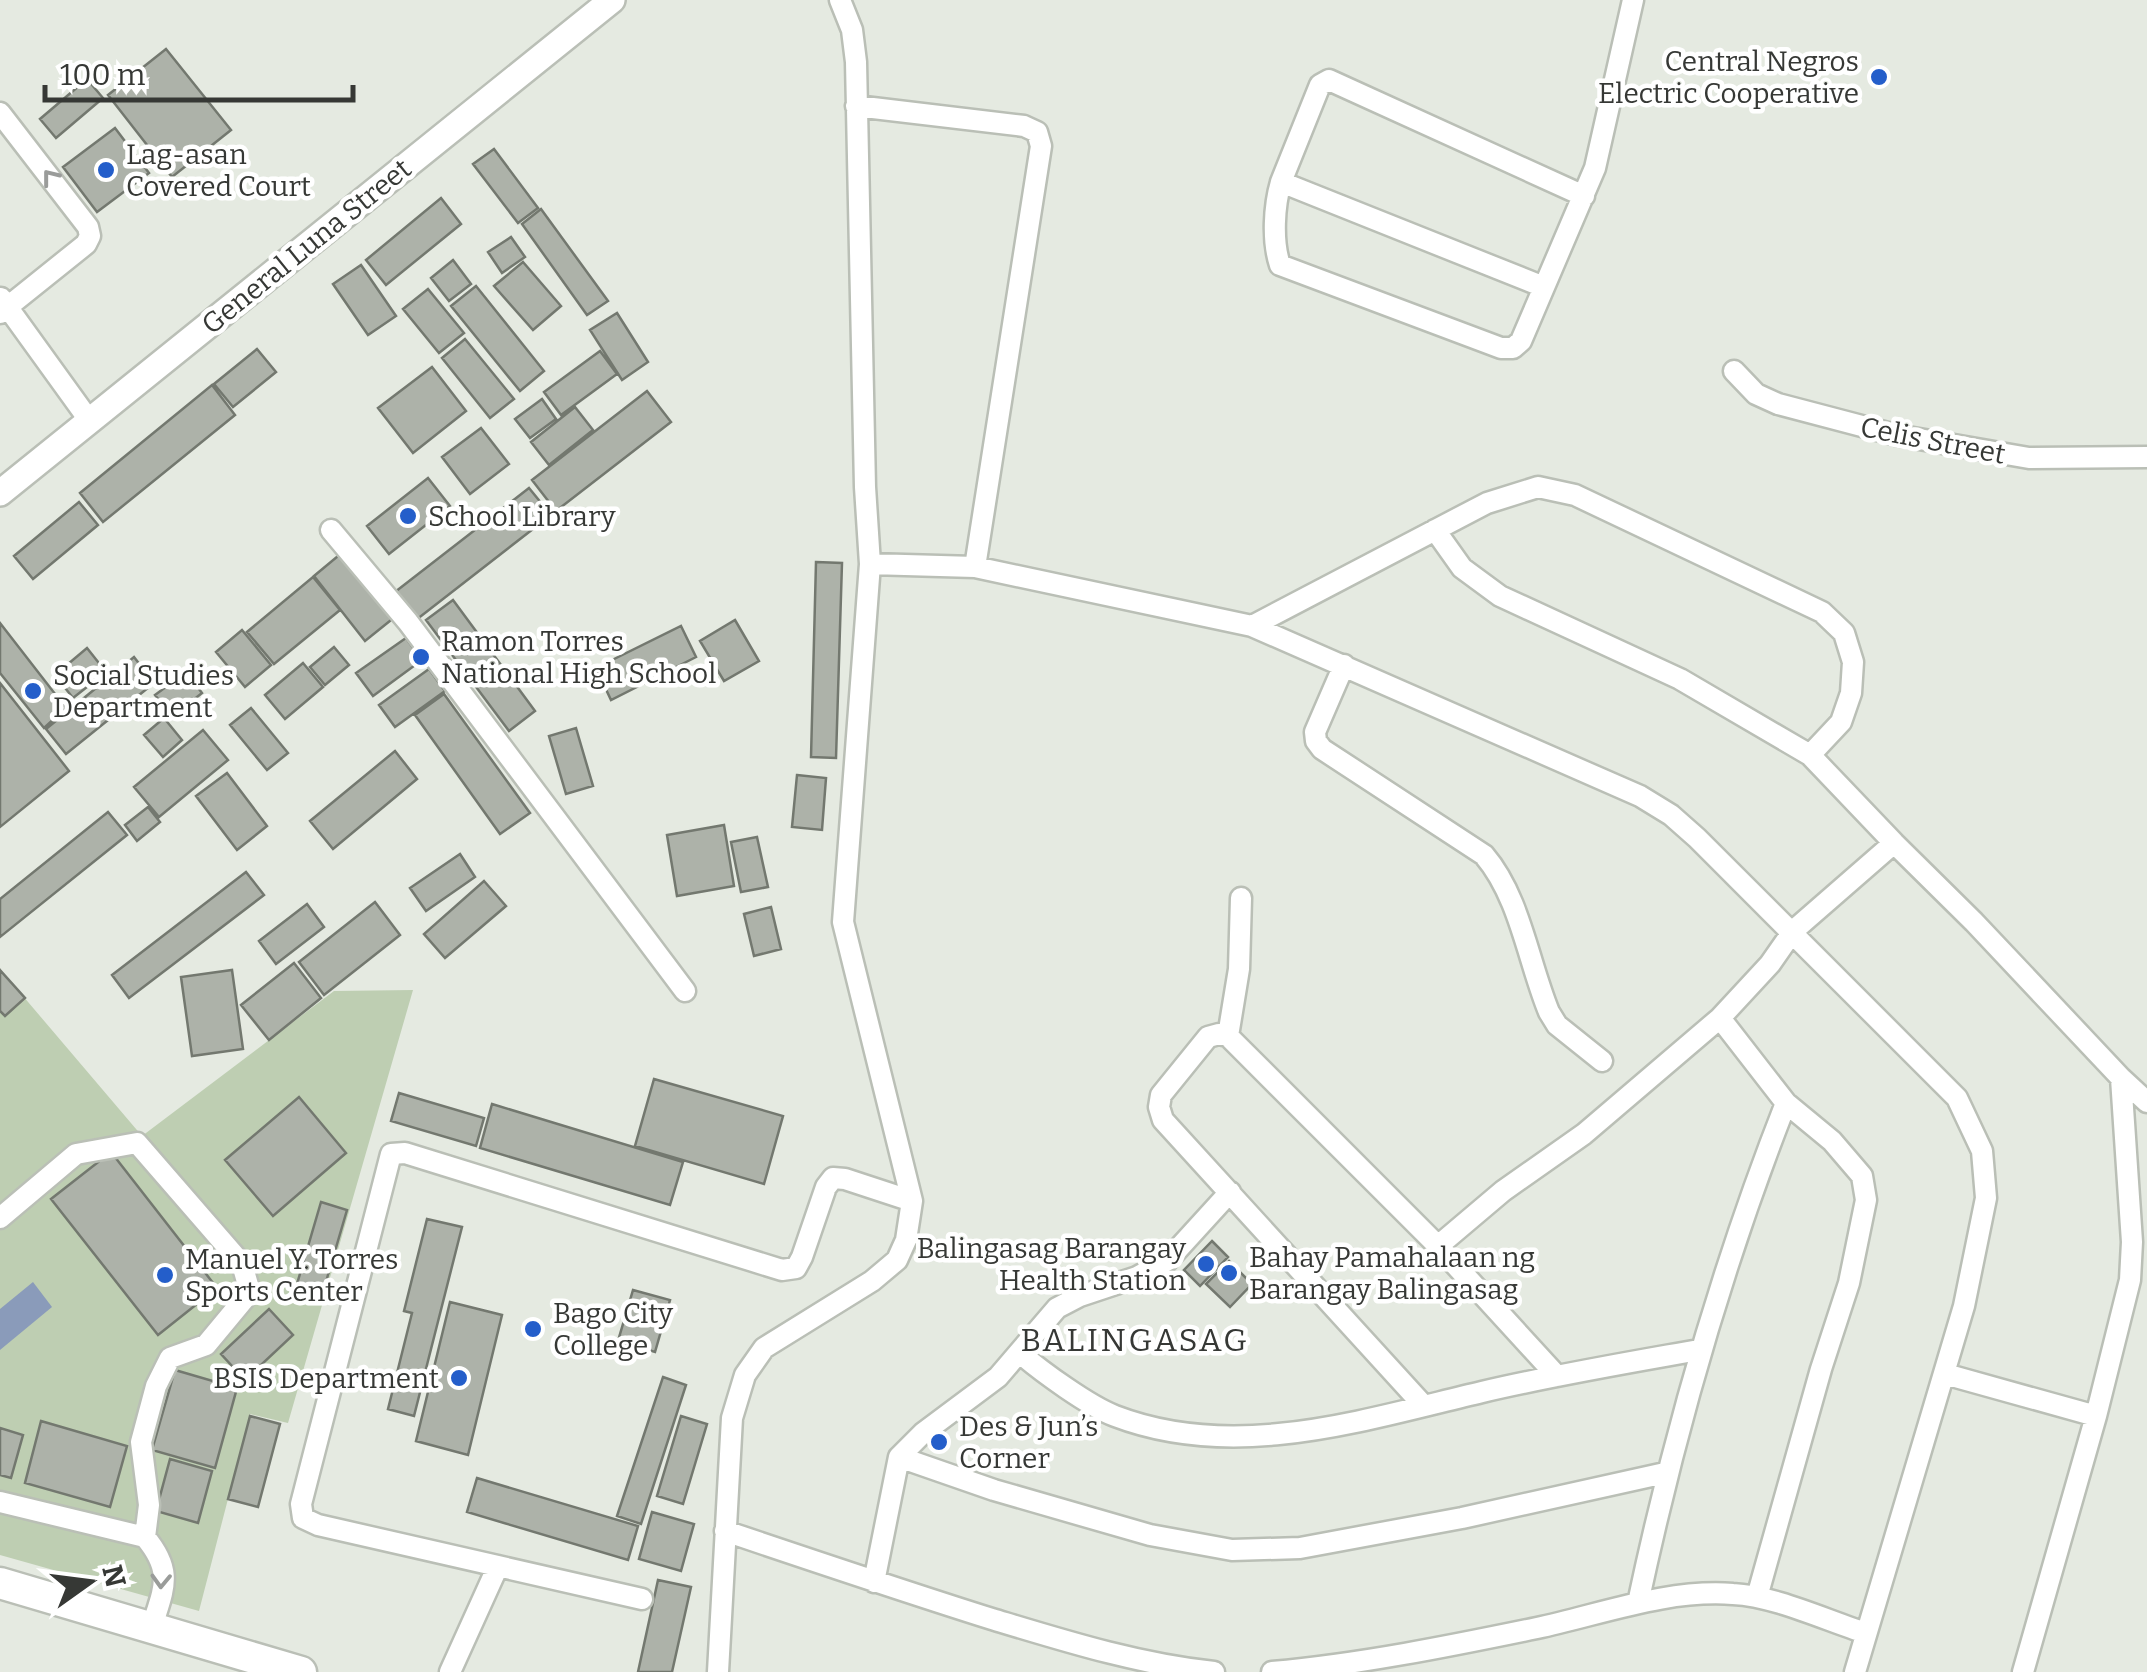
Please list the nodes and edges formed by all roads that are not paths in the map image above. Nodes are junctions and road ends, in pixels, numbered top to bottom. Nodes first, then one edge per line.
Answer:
1 (612, 0) edge
2 (840, 0) edge
3 (1633, 0) edge
4 (856, 106) junction
5 (0, 113) edge
6 (1280, 182) junction
7 (1584, 196) junction
8 (1544, 288) junction
9 (3, 305) edge
10 (1734, 370) dead end
11 (89, 420) junction
12 (2147, 457) edge
13 (0, 493) edge
14 (331, 530) dead end
15 (1435, 530) junction
16 (870, 564) junction
17 (975, 567) junction
18 (1252, 626) junction
19 (1344, 665) junction
20 (1810, 755) junction
21 (1894, 842) junction
22 (1241, 898) dead end
23 (1792, 931) junction
24 (684, 991) dead end
25 (1720, 1018) junction
26 (1228, 1036) junction
27 (1602, 1061) dead end
28 (2121, 1078) junction
29 (1786, 1102) junction
30 (2147, 1102) edge
31 (1230, 1192) junction
32 (912, 1201) junction
33 (0, 1218) edge
34 (1438, 1246) junction
35 (1699, 1350) junction
36 (1020, 1353) junction
37 (1945, 1374) junction
38 (1557, 1376) junction
39 (1424, 1406) junction
40 (2096, 1416) junction
41 (899, 1457) junction
42 (1666, 1473) junction
43 (0, 1502) edge
44 (725, 1531) junction
45 (146, 1537) junction
46 (498, 1566) junction
47 (874, 1582) junction
48 (0, 1583) edge
49 (1757, 1596) junction
50 (642, 1599) dead end
51 (1638, 1603) junction
52 (151, 1630) junction
53 (1866, 1633) junction
54 (250, 1665) edge
55 (301, 1672) edge
56 (450, 1672) edge
57 (718, 1672) edge
58 (1214, 1672) edge
59 (1272, 1672) edge
60 (1855, 1672) edge
61 (2023, 1672) edge

1 - 11 main road, General Luna Street
2 - 4 street
3 - 7 street
4 - 16 street
4 - 17 street
9 -> 5 street
6 - 7 street
6 - 8 street
6 - 8 street
7 - 8 street
9 - 11 street
10 - 12 street, Celis Street
11 - 13 main road, General Luna Street
14 - 24 street
15 - 18 street
15 - 20 street
15 - 20 street
16 - 17 street
16 - 32 street
17 - 18 street
18 - 19 street
19 - 23 street
19 - 27 street
20 - 21 street
21 - 23 street
21 - 28 street
22 - 26 street
23 - 25 street
23 - 37 street
25 - 29 street
25 - 34 street
26 - 31 street
26 - 34 street
28 - 30 street
28 - 40 street
29 - 35 street
29 - 49 street
31 - 36 street
31 - 39 street
32 - 44 street
32 - 46 street
33 - 45 street
34 - 38 street
35 - 38 street
35 - 42 street
36 - 39 street
36 - 41 street
37 - 40 street
37 - 53 street
38 - 39 street
40 - 61 street
41 - 42 street
41 - 47 street
42 - 51 street
43 - 45 street
44 - 47 street
44 - 57 street
45 -> 52 street
46 - 50 street
46 - 56 street
47 - 58 street
48 - 52 highway
49 - 51 street
49 - 53 street
51 - 59 street
52 - 54 highway
53 - 60 street
54 - 55 highway

